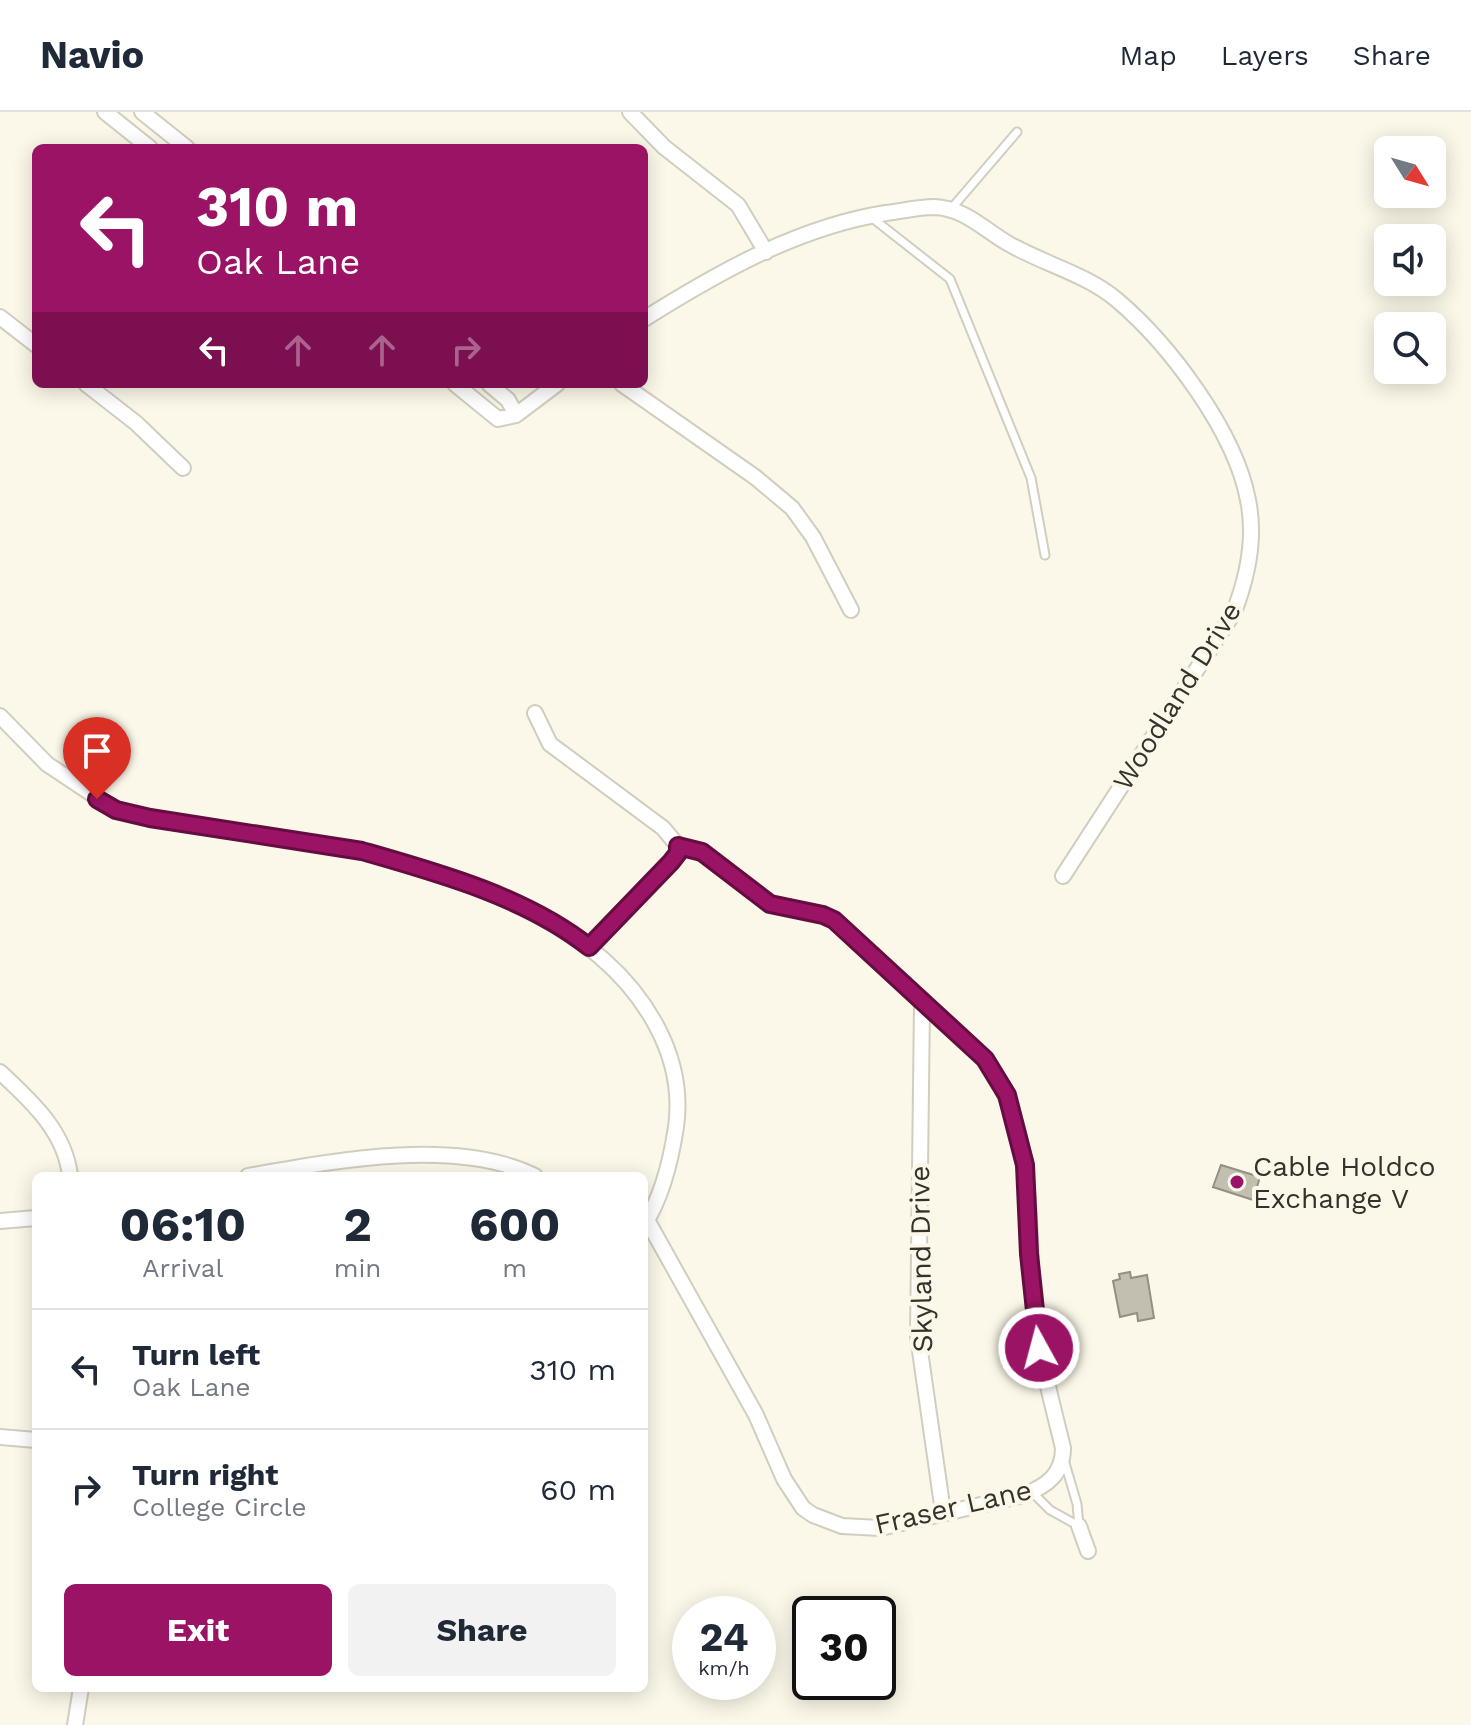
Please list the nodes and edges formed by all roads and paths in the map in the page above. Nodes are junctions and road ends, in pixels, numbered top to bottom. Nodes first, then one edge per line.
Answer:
1 (105, 112) edge
2 (142, 112) edge
3 (630, 112) edge
4 (1017, 132) dead end
5 (145, 144) edge
6 (182, 144) edge
7 (951, 209) junction
8 (869, 216) junction
9 (766, 252) junction
10 (0, 317) edge
11 (648, 317) edge
12 (32, 342) edge
13 (91, 388) edge
14 (460, 388) edge
15 (494, 388) edge
16 (552, 388) edge
17 (628, 388) edge
18 (516, 415) junction
19 (183, 468) dead end
20 (1045, 555) dead end
21 (851, 610) dead end
22 (535, 713) dead end
23 (0, 716) edge
24 (678, 846) junction
25 (1063, 876) dead end
26 (589, 947) junction
27 (922, 1004) junction
28 (0, 1072) edge
29 (69, 1172) edge
30 (272, 1172) edge
31 (525, 1172) edge
32 (648, 1215) edge
33 (32, 1218) edge
34 (0, 1221) edge
35 (648, 1226) edge
36 (0, 1437) edge
37 (32, 1440) edge
38 (1063, 1458) junction
39 (1032, 1492) junction
40 (943, 1512) junction
41 (1079, 1526) junction
42 (1088, 1551) dead end
43 (80, 1692) edge
44 (75, 1725) edge

1 - 5 street
2 - 6 street
3 - 9 street
4 - 7 lane
7 - 8 street
7 - 25 street, Woodland Drive
8 - 9 street
8 - 20 lane
9 - 11 street
10 - 12 street
13 - 19 street
14 - 18 street
15 - 18 street
16 - 18 street
17 - 21 street
22 - 24 street
23 - 26 street
24 - 26 street
24 - 27 street, Fraser Lane
26 - 32 street
27 - 38 street, Fraser Lane
27 - 40 street, Skyland Drive
28 - 29 street
30 - 31 street
33 - 34 street
35 - 40 street, Fraser Lane
36 - 37 street
38 - 39 street, Fraser Lane
38 - 41 lane
39 - 40 street, Fraser Lane
39 - 41 lane
41 - 42 street
43 - 44 street

